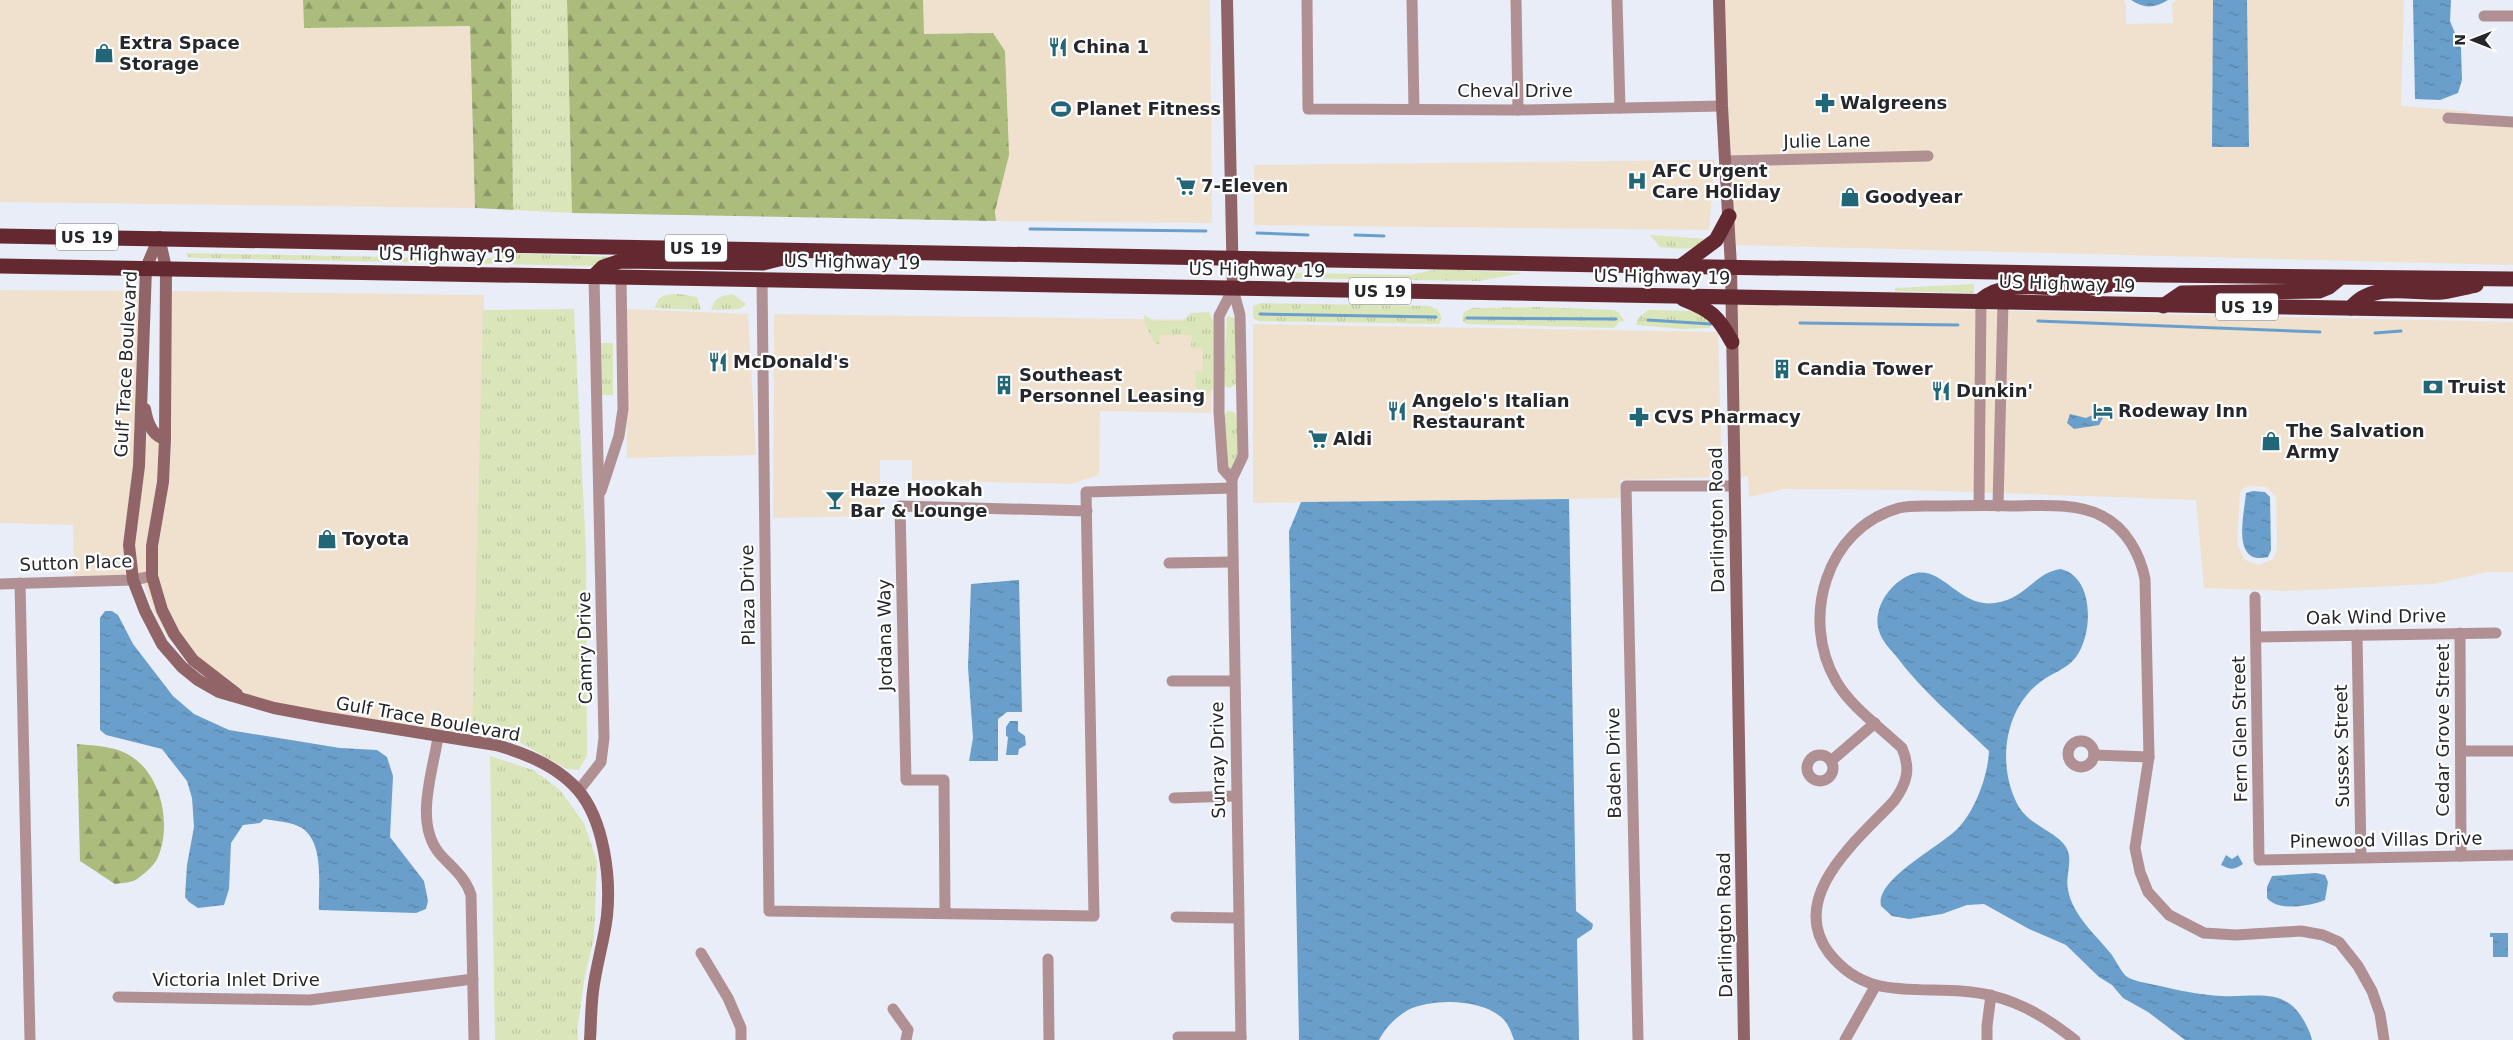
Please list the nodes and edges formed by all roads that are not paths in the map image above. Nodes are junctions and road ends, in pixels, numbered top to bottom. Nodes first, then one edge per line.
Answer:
1 (1227, 0) edge
2 (1306, 0) edge
3 (1412, 0) edge
4 (1516, 0) edge
5 (1617, 0) edge
6 (1719, 0) edge
7 (2484, 16) dead end
8 (2513, 16) edge
9 (1722, 106) junction
10 (1414, 108) junction
11 (1620, 108) junction
12 (1518, 110) junction
13 (2448, 118) dead end
14 (2513, 122) edge
15 (1928, 156) dead end
16 (1726, 161) junction
17 (1729, 216) junction
18 (0, 236) edge
19 (158, 237) junction
20 (812, 250) junction
21 (1234, 258) junction
22 (0, 266) edge
23 (1681, 266) junction
24 (1731, 267) junction
25 (146, 268) junction
26 (166, 268) junction
27 (2159, 275) junction
28 (594, 276) junction
29 (622, 277) junction
30 (2340, 278) junction
31 (762, 279) junction
32 (2509, 279) edge
33 (1233, 289) junction
34 (1675, 296) junction
35 (1731, 297) junction
36 (1980, 300) junction
37 (2003, 302) junction
38 (2163, 306) junction
39 (2351, 308) junction
40 (2513, 311) edge
41 (1732, 342) junction
42 (142, 386) junction
43 (165, 438) junction
44 (1979, 479) junction
45 (1999, 479) junction
46 (1232, 484) junction
47 (1734, 486) junction
48 (599, 498) junction
49 (1979, 505) junction
50 (1998, 506) junction
51 (1087, 511) junction
52 (1233, 562) junction
53 (1169, 563) dead end
54 (152, 576) junction
55 (133, 580) junction
56 (20, 583) junction
57 (0, 584) edge
58 (2255, 598) dead end
59 (2460, 633) junction
60 (2496, 633) dead end
61 (2357, 635) junction
62 (2256, 636) junction
63 (1172, 681) dead end
64 (1234, 681) junction
65 (246, 700) junction
66 (1875, 723) junction
67 (438, 737) junction
68 (2461, 751) junction
69 (2513, 751) edge
70 (2094, 755) dead end
71 (2149, 757) junction
72 (1831, 761) dead end
73 (578, 790) junction
74 (1236, 796) junction
75 (1174, 798) dead end
76 (2513, 855) edge
77 (2461, 856) junction
78 (2361, 857) junction
79 (2259, 860) joint
80 (945, 912) junction
81 (1176, 917) dead end
82 (1238, 918) junction
83 (701, 953) dead end
84 (1048, 959) dead end
85 (473, 979) junction
86 (1876, 985) junction
87 (1991, 995) junction
88 (118, 997) dead end
89 (894, 1009) dead end
90 (1178, 1037) dead end
91 (1241, 1038) edge
92 (30, 1040) edge
93 (474, 1040) edge
94 (590, 1040) edge
95 (741, 1040) edge
96 (906, 1040) edge
97 (1049, 1040) edge
98 (1638, 1040) edge
99 (1744, 1040) edge
100 (1845, 1040) edge
101 (1987, 1040) edge
102 (2075, 1040) edge
103 (2384, 1040) edge

1 - 21 street, Sunray Drive
2 - 10 street, Cheval Drive
3 - 10 street
4 - 12 street
5 - 11 street
6 - 9 street, Darlington Road
7 - 8 street
9 - 11 street, Cheval Drive
9 - 16 street, Darlington Road
10 - 12 street, Cheval Drive
11 - 12 street, Cheval Drive
13 - 14 street
15 - 16 street, Julie Lane
16 - 17 street, Darlington Road
17 - 23 highway
17 - 24 street, Darlington Road
18 - 19 highway, US Highway 19 / US 19
19 - 20 highway, US Highway 19 / US 19
19 - 25 street, Gulf Trace Boulevard
19 - 26 street, Gulf Trace Boulevard
20 - 21 highway, US Highway 19 / US 19
20 - 28 highway
21 - 23 highway, US Highway 19 / US 19
21 - 33 street, Sunray Drive
22 - 25 highway, US Highway 19 / US 19
23 - 24 highway, US Highway 19 / US 19
24 - 27 highway, US Highway 19 / US 19
24 - 35 street, Darlington Road
25 - 26 highway, US Highway 19 / US 19
25 - 42 street, Gulf Trace Boulevard
26 - 28 highway, US Highway 19 / US 19
26 - 43 street, Gulf Trace Boulevard
27 - 30 highway, US Highway 19 / US 19
27 - 36 highway
28 - 29 highway, US Highway 19 / US 19
28 - 48 street, Camry Drive
29 - 31 highway, US Highway 19 / US 19
29 - 48 street, Camry Drive
30 - 32 highway, US Highway 19 / US 19
30 - 38 highway
31 - 33 highway, US Highway 19 / US 19
31 - 80 street, Plaza Drive
32 - 39 highway
33 - 34 highway, US Highway 19 / US 19
33 - 46 street, Sunray Drive
33 - 46 street, Sunray Drive
34 - 35 highway, US Highway 19 / US 19
34 - 41 highway
35 - 36 highway, US Highway 19 / US 19
35 - 41 street, Darlington Road
36 - 37 highway, US Highway 19 / US 19
36 - 44 street
37 - 38 highway, US Highway 19 / US 19
37 - 45 street
38 - 39 highway, US Highway 19 / US 19
39 - 40 highway, US Highway 19 / US 19
41 - 47 street, Darlington Road
42 - 43 street
42 - 55 street, Gulf Trace Boulevard
43 - 54 street, Gulf Trace Boulevard
44 - 45 street
44 - 49 street
45 - 50 street
46 - 51 street
46 - 52 street, Sunray Drive
47 - 98 street, Baden Drive
47 - 99 street, Darlington Road
48 - 73 street, Camry Drive
49 - 50 street
49 - 66 street
50 - 71 street
51 - 80 street
51 - 80 street, Jordana Way
52 - 53 street
52 - 64 street, Sunray Drive
54 - 55 street, Sutton Place
54 - 65 street, Gulf Trace Boulevard
55 - 56 street, Sutton Place
55 - 65 street, Gulf Trace Boulevard
56 - 57 street, Sutton Place
56 - 92 street
58 - 62 street, Fern Glen Street
59 - 60 street, Oak Wind Drive
59 - 61 street, Oak Wind Drive
59 - 68 street, Cedar Grove Street
61 - 62 street, Oak Wind Drive
61 - 78 street, Sussex Street
62 - 79 street, Fern Glen Street
63 - 64 street
64 - 74 street, Sunray Drive
65 - 67 street, Gulf Trace Boulevard
66 - 72 street
66 - 86 street
67 - 73 street, Gulf Trace Boulevard
67 - 85 street
68 - 69 street
68 - 77 street, Cedar Grove Street
70 - 71 street
71 - 103 street
73 - 94 street, Gulf Trace Boulevard
74 - 75 street
74 - 82 street, Sunray Drive
76 - 77 street, Pinewood Villas Drive
77 - 78 street, Pinewood Villas Drive
78 - 79 street, Pinewood Villas Drive
81 - 82 street
82 - 91 street, Sunray Drive
83 - 95 street
84 - 97 street
85 - 88 street, Victoria Inlet Drive
85 - 93 street
86 - 87 street
86 - 100 street
87 - 101 street
87 - 102 street
89 - 96 street
90 - 91 street

